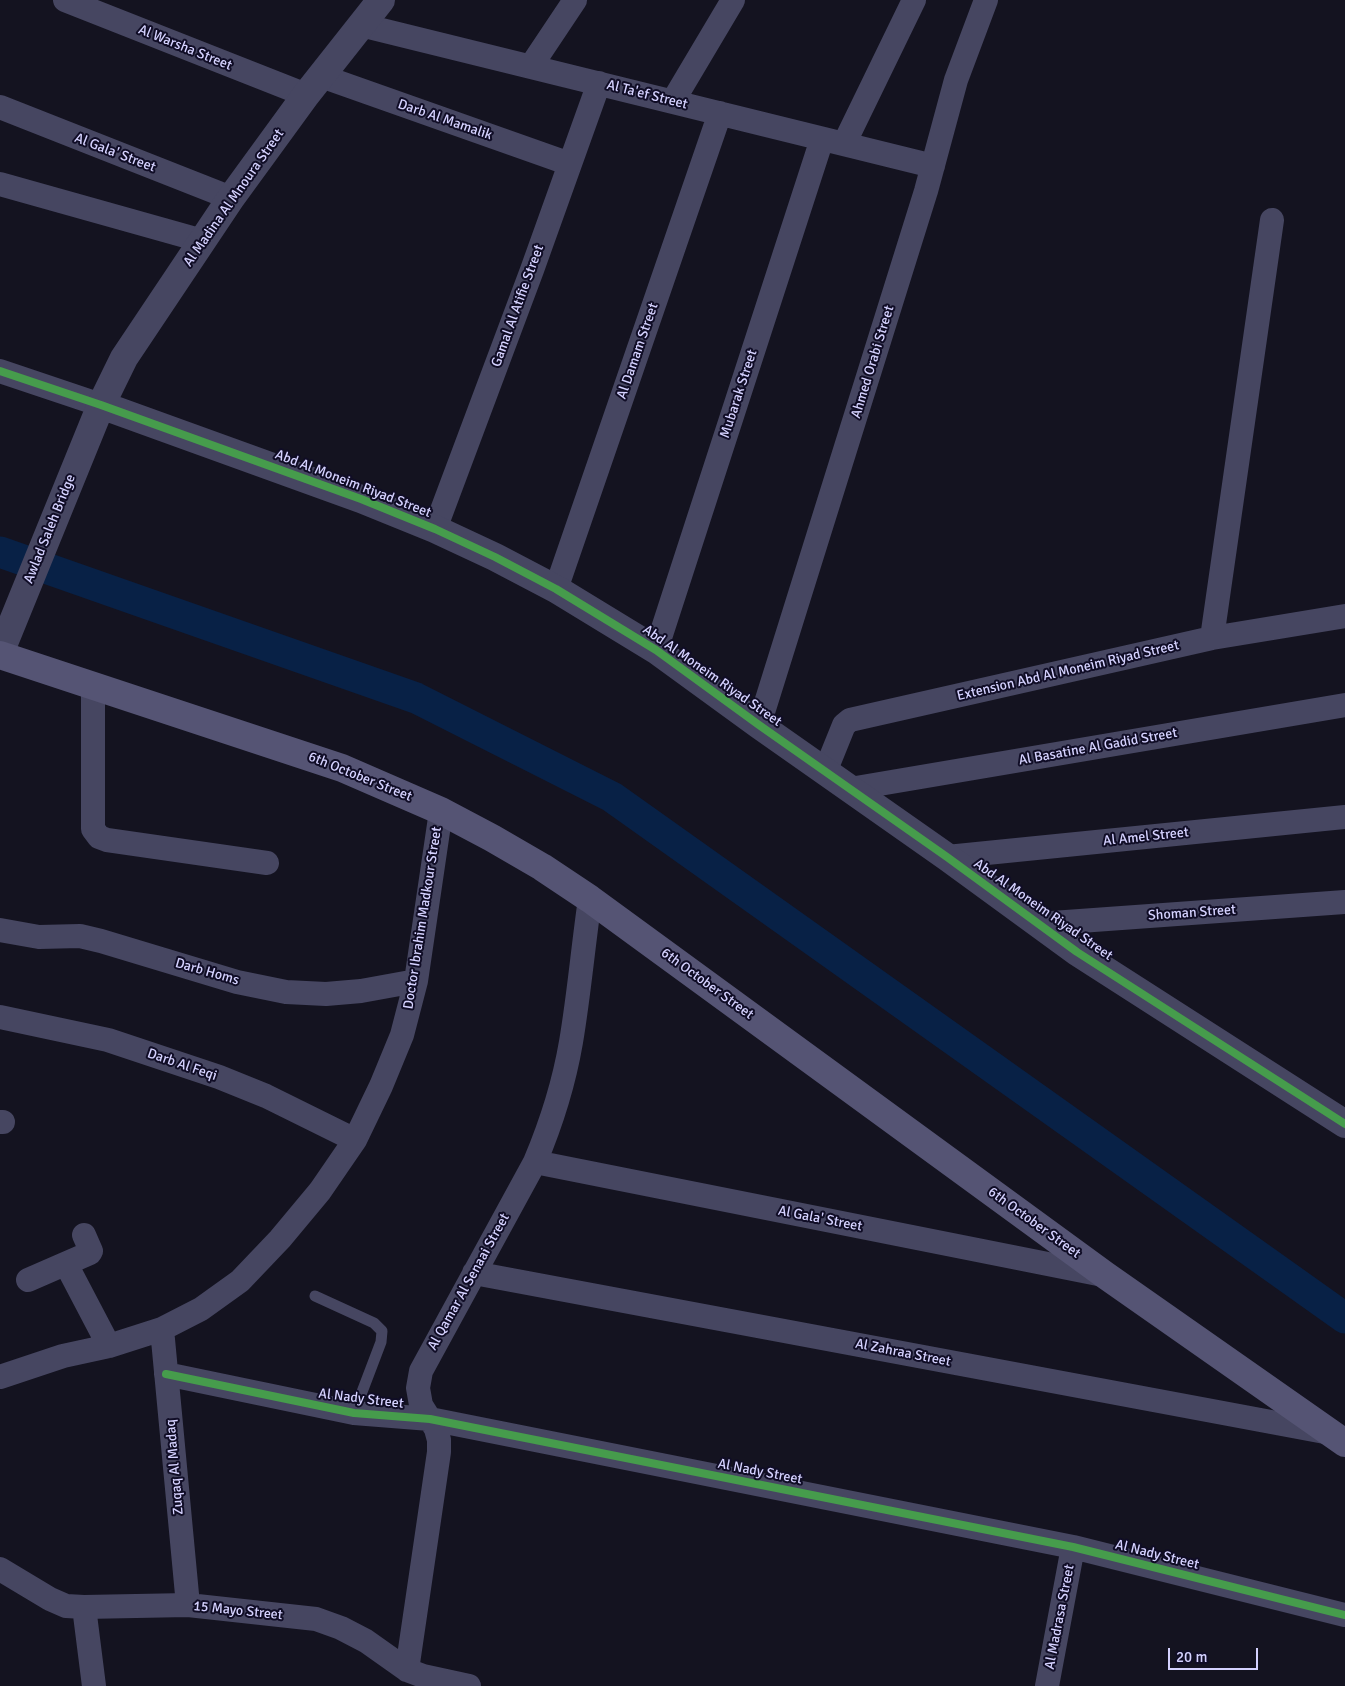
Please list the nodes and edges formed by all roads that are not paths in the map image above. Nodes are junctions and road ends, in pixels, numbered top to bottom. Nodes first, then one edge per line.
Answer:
1 (65, 0) edge
2 (381, 0) edge
3 (575, 0) edge
4 (732, 0) edge
5 (914, 0) edge
6 (986, 0) edge
7 (361, 25) junction
8 (531, 66) junction
9 (599, 84) junction
10 (314, 86) junction
11 (673, 102) junction
12 (0, 107) edge
13 (720, 113) junction
14 (833, 141) junction
15 (570, 164) junction
16 (933, 166) junction
17 (0, 184) edge
18 (231, 198) junction
19 (1272, 220) dead end
20 (203, 241) junction
21 (0, 371) edge
22 (101, 405) junction
23 (435, 529) junction
24 (556, 589) junction
25 (1345, 616) edge
26 (1212, 638) junction
27 (656, 650) junction
28 (0, 654) edge
29 (93, 685) junction
30 (1345, 705) edge
31 (759, 725) junction
32 (825, 772) junction
33 (850, 789) junction
34 (441, 811) junction
35 (1345, 817) edge
36 (947, 857) junction
37 (267, 863) dead end
38 (590, 899) junction
39 (1345, 902) edge
40 (1038, 924) junction
41 (0, 930) edge
42 (416, 981) junction
43 (0, 1017) edge
44 (1345, 1124) edge
45 (355, 1140) junction
46 (535, 1162) junction
47 (84, 1235) dead end
48 (66, 1264) junction
49 (474, 1273) junction
50 (1105, 1275) junction
51 (28, 1280) dead end
52 (315, 1296) dead end
53 (162, 1330) junction
54 (109, 1346) junction
55 (166, 1374) junction
56 (0, 1377) edge
57 (354, 1413) junction
58 (430, 1419) junction
59 (1338, 1438) edge
60 (1073, 1547) junction
61 (0, 1570) edge
62 (188, 1605) junction
63 (84, 1607) junction
64 (1345, 1615) edge
65 (407, 1670) junction
66 (94, 1686) edge
67 (470, 1686) edge
68 (1047, 1686) edge

1 - 10 street, Al Warsha Street
2 - 7 street, Al Madina Al Mnoura Street
3 - 8 street
4 - 11 street
5 - 14 street, Mubarak Street
6 - 16 street, Ahmed Orabi Street
7 - 8 street, Al Ta'ef Street
7 - 10 street, Al Madina Al Mnoura Street
8 - 9 street, Al Ta'ef Street
9 - 11 street, Al Ta'ef Street
9 - 15 street, Gamal Al Atifie Street
10 - 15 street, Darb Al Mamalik
10 - 18 street, Al Madina Al Mnoura Street
11 - 13 street, Al Ta'ef Street
12 - 18 street, Al Gala' Street
13 - 14 street, Al Ta'ef Street
13 - 24 street, Al Damam Street
14 - 16 street, Al Ta'ef Street
14 - 27 street, Mubarak Street
15 - 23 street, Gamal Al Atifie Street
16 - 31 street, Ahmed Orabi Street
17 - 20 street
18 - 20 street, Al Madina Al Mnoura Street
19 - 26 street
20 - 22 street, Al Madina Al Mnoura Street
21 - 22 street, Abd Al Moneim Riyad Street
22 - 23 street, Abd Al Moneim Riyad Street
22 - 28 street, Awlad Saleh Bridge
23 - 24 street, Abd Al Moneim Riyad Street
24 - 27 street, Abd Al Moneim Riyad Street
25 - 26 street, Extension Abd Al Moneim Riyad Street
26 - 32 street, Extension Abd Al Moneim Riyad Street
27 - 31 street, Abd Al Moneim Riyad Street
28 - 29 main road, 6th October Street
29 - 34 main road, 6th October Street
29 - 37 street
30 - 33 street, Al Basatine Al Gadid Street
31 - 32 street, Abd Al Moneim Riyad Street
32 - 33 street, Abd Al Moneim Riyad Street
33 - 36 street, Abd Al Moneim Riyad Street
34 - 38 main road, 6th October Street
34 - 42 street, Doctor Ibrahim Madkour Street
35 - 36 street, Al Amel Street
36 - 40 street, Abd Al Moneim Riyad Street
38 - 46 street, Al Qamar Al Senaai Street
38 - 50 main road, 6th October Street
39 - 40 street, Shoman Street
40 - 44 street, Abd Al Moneim Riyad Street
41 - 42 street, Darb Homs
42 - 45 street, Doctor Ibrahim Madkour Street
43 - 45 street, Darb Al Feqi
45 - 53 street, Doctor Ibrahim Madkour Street
46 - 49 street, Al Qamar Al Senaai Street
46 - 50 street, Al Gala' Street
47 - 48 street
48 - 51 street
48 - 54 street
49 - 58 street, Al Qamar Al Senaai Street
49 - 59 street, Al Zahraa Street
50 - 59 main road, 6th October Street
52 - 57 lane
53 - 54 street, Doctor Ibrahim Madkour Street
53 - 55 street, Zuqaq Al Madaq
54 - 56 street, Doctor Ibrahim Madkour Street
55 - 57 street, Al Nady Street
55 - 62 street, Zuqaq Al Madaq
57 - 58 street, Al Nady Street
58 - 60 street, Al Nady Street
58 - 65 street, Al Qamar Al Senaai Street
60 - 64 street, Al Nady Street
60 - 68 street, Al Madrasa Street
61 - 63 street, 15 Mayo Street
62 - 63 street, 15 Mayo Street
62 - 65 street, 15 Mayo Street
63 - 66 street
65 - 67 street, 15 Mayo Street

